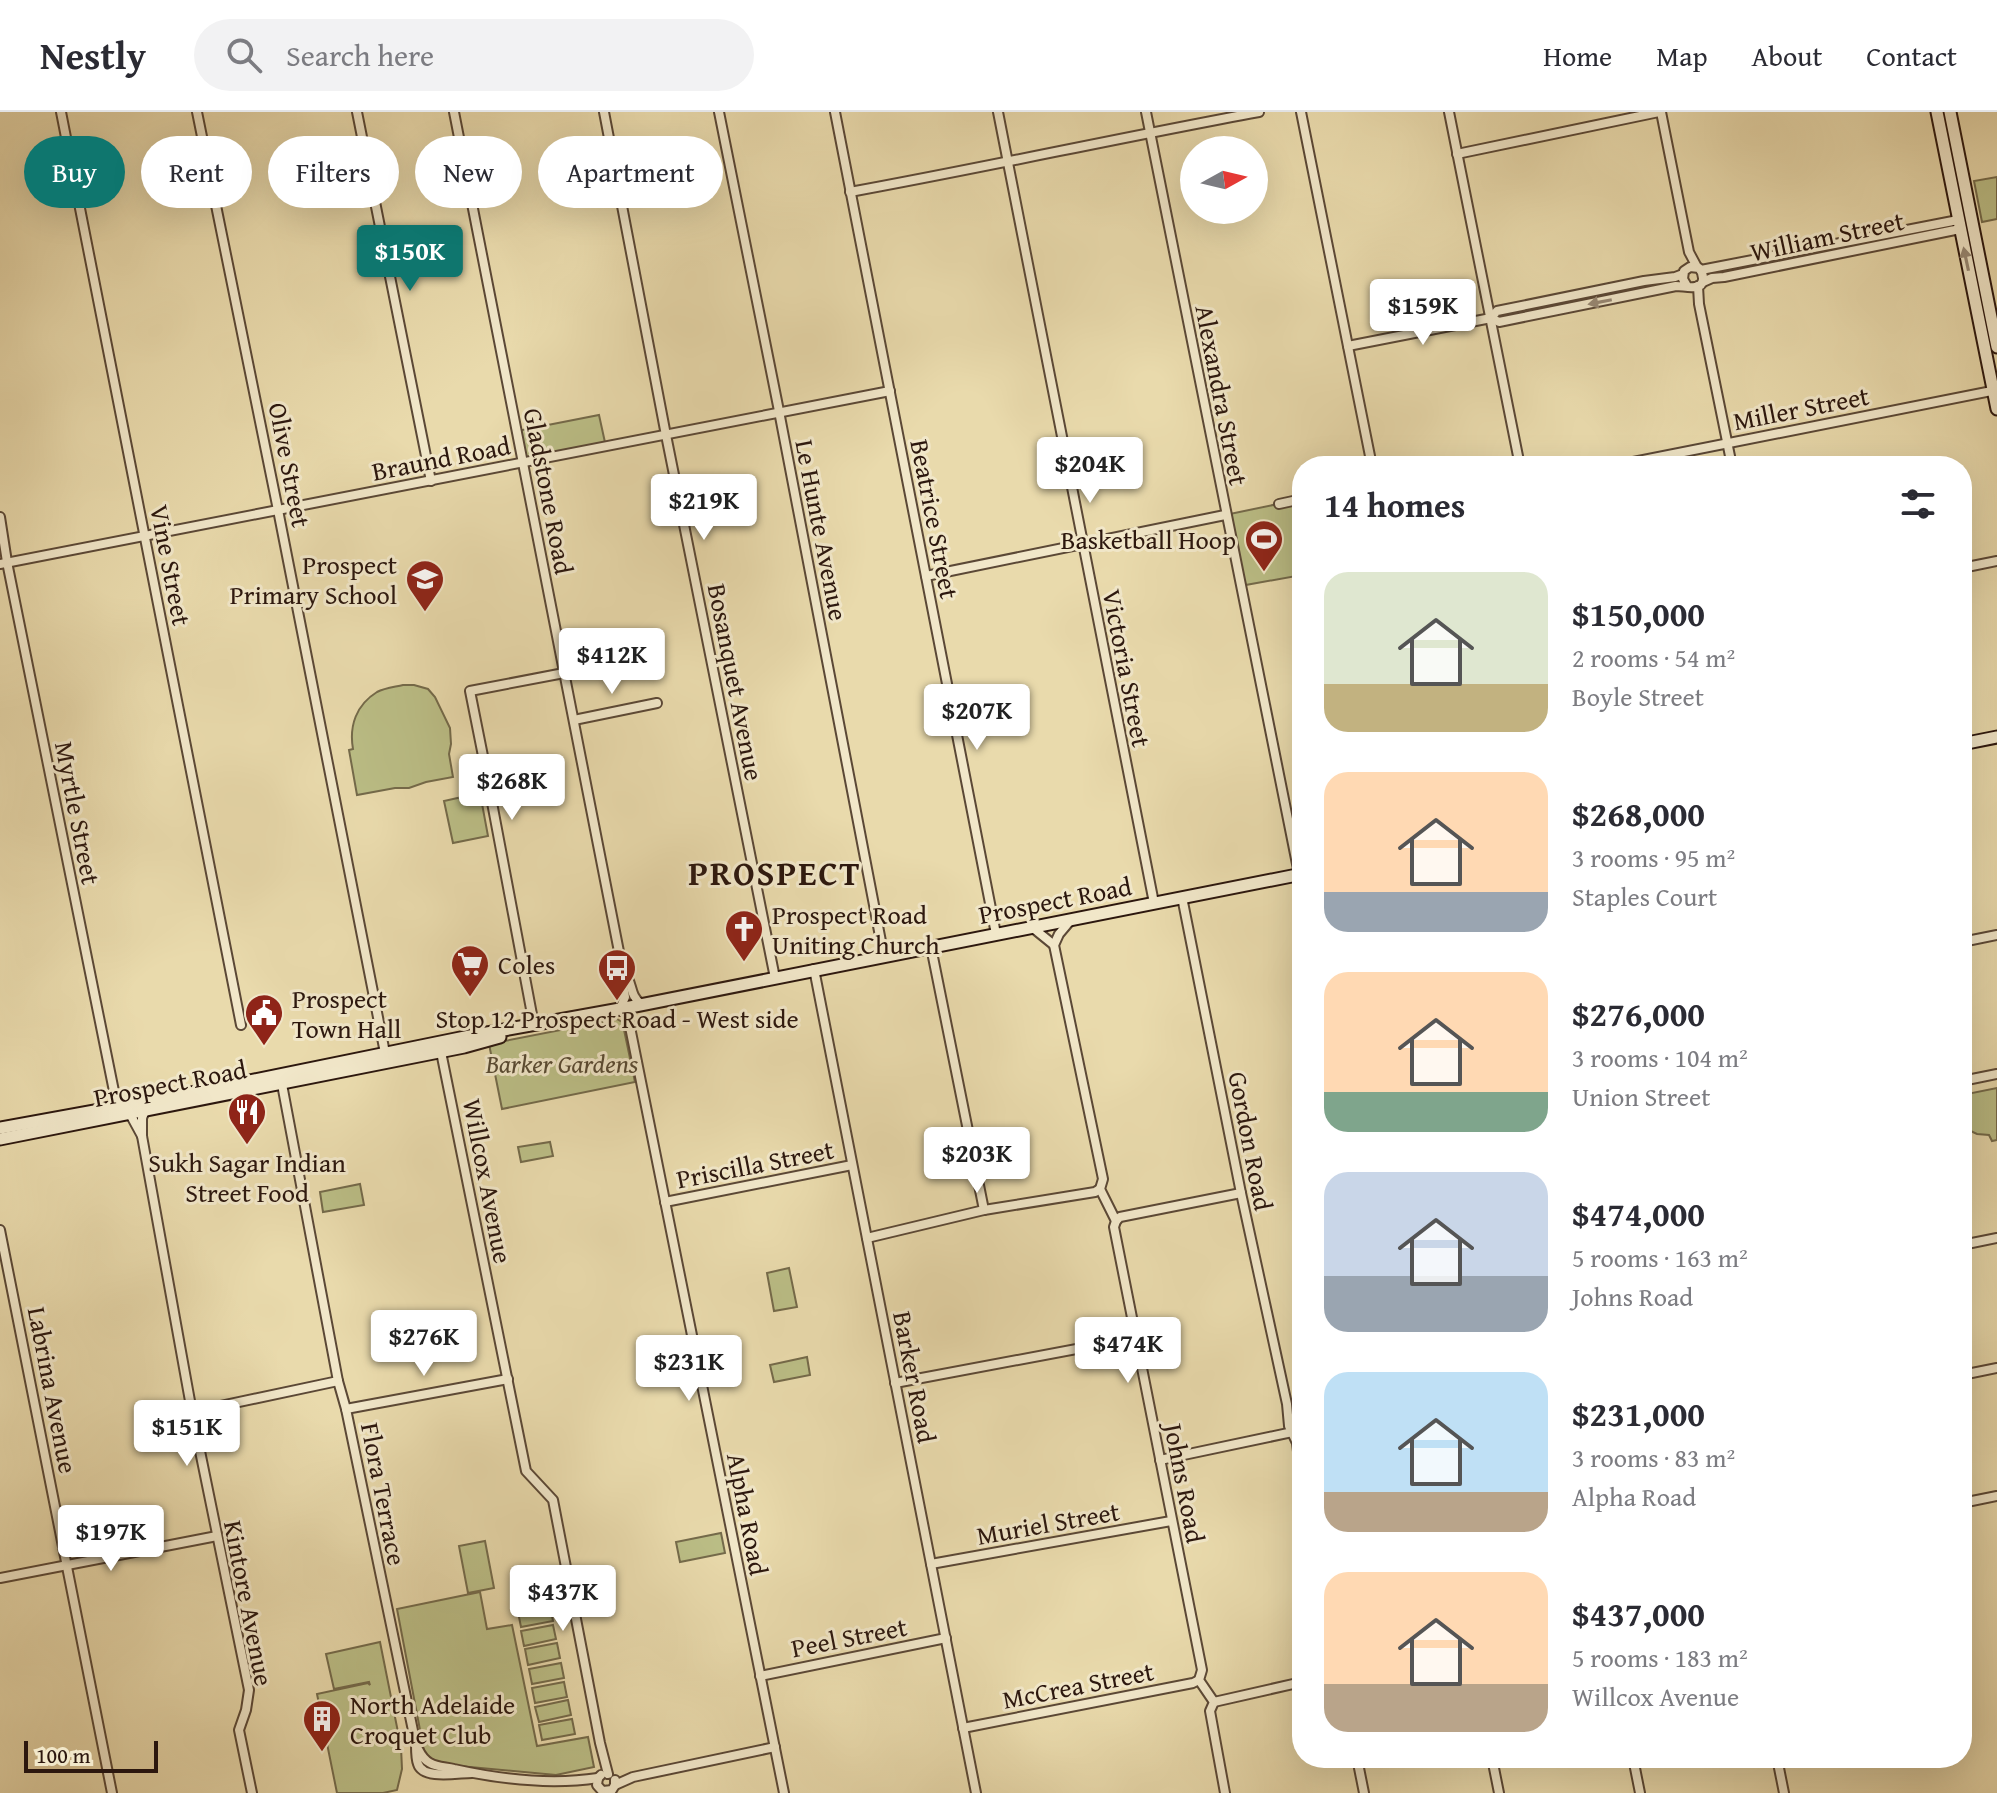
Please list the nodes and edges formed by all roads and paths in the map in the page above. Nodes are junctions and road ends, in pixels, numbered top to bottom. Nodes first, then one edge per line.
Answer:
1 (61, 112) edge
2 (197, 112) edge
3 (357, 112) edge
4 (454, 112) edge
5 (604, 112) edge
6 (719, 112) edge
7 (835, 112) edge
8 (998, 112) edge
9 (1146, 112) edge
10 (1259, 112) edge
11 (1301, 112) edge
12 (1449, 112) edge
13 (1660, 112) edge
14 (1937, 112) edge
15 (1950, 112) edge
16 (1149, 132) junction
17 (1457, 154) junction
18 (1007, 163) junction
19 (850, 192) junction
20 (1959, 224) junction
21 (1689, 252) junction
22 (1699, 268) junction
23 (1685, 271) junction
24 (1694, 286) junction
25 (1491, 318) junction
26 (1348, 346) junction
27 (1997, 347) edge
28 (1995, 390) edge
29 (890, 391) junction
30 (1997, 409) edge
31 (779, 413) junction
32 (666, 435) junction
33 (1727, 444) junction
34 (1370, 456) edge
35 (1518, 456) edge
36 (1665, 456) edge
37 (1730, 456) edge
38 (523, 463) junction
39 (431, 481) junction
40 (1292, 501) edge
41 (1279, 504) dead end
42 (278, 510) junction
43 (1225, 515) junction
44 (0, 517) edge
45 (145, 536) junction
46 (1082, 545) junction
47 (1997, 561) edge
48 (4, 563) edge
49 (1972, 566) edge
50 (926, 576) junction
51 (564, 673) junction
52 (657, 703) dead end
53 (574, 720) junction
54 (1997, 737) edge
55 (1972, 742) edge
56 (486, 771) dead end
57 (490, 792) dead end
58 (1292, 836) edge
59 (1292, 876) edge
60 (1182, 897) junction
61 (1154, 903) junction
62 (1070, 921) junction
63 (1033, 928) junction
64 (996, 934) junction
65 (1997, 935) edge
66 (1972, 940) edge
67 (1054, 945) junction
68 (931, 947) junction
69 (884, 957) junction
70 (814, 969) junction
71 (623, 972) junction
72 (775, 978) junction
73 (641, 1004) junction
74 (623, 1008) junction
75 (241, 1025) dead end
76 (534, 1025) junction
77 (440, 1047) junction
78 (386, 1058) junction
79 (1997, 1074) edge
80 (282, 1079) junction
81 (1972, 1079) edge
82 (145, 1111) junction
83 (122, 1112) junction
84 (0, 1128) edge
85 (142, 1136) junction
86 (0, 1139) edge
87 (852, 1165) junction
88 (1100, 1189) junction
89 (1241, 1193) junction
90 (665, 1202) junction
91 (984, 1210) junction
92 (1116, 1221) junction
93 (0, 1230) edge
94 (867, 1238) junction
95 (1997, 1238) edge
96 (1972, 1243) edge
97 (1135, 1338) junction
98 (1997, 1368) edge
99 (1972, 1373) edge
100 (508, 1379) junction
101 (338, 1381) junction
102 (895, 1383) junction
103 (346, 1409) junction
104 (192, 1412) junction
105 (1292, 1428) edge
106 (1292, 1432) edge
107 (1160, 1460) junction
108 (1997, 1496) edge
109 (1972, 1501) edge
110 (1171, 1521) junction
111 (217, 1536) junction
112 (931, 1564) junction
113 (68, 1565) junction
114 (0, 1578) edge
115 (946, 1638) junction
116 (760, 1676) junction
117 (1199, 1680) junction
118 (1292, 1684) edge
119 (1214, 1702) junction
120 (963, 1728) junction
121 (775, 1747) junction
122 (1359, 1768) edge
123 (1494, 1768) edge
124 (1635, 1768) edge
125 (1779, 1768) edge
126 (606, 1784) edge
127 (112, 1793) edge
128 (252, 1793) edge
129 (784, 1793) edge
130 (976, 1793) edge
131 (1225, 1793) edge
132 (1364, 1793) edge
133 (1499, 1793) edge
134 (1640, 1793) edge
135 (1784, 1793) edge

1 - 45 street, Vine Street
2 - 42 street, Olive Street
3 - 39 street
4 - 38 street, Gladstone Road
5 - 32 street, Bosanquet Avenue
6 - 31 street, Le Hunte Avenue
7 - 19 street, Beatrice Street
8 - 18 street, Victoria Street
9 - 16 street, Alexandra Street
10 - 16 street
11 - 26 street
12 - 17 street
13 - 17 street
13 - 21 street
14 - 20 main road
15 - 27 main road
16 - 18 street
16 - 43 street, Alexandra Street
17 - 25 street
18 - 19 street
18 - 46 street, Victoria Street
19 - 29 street, Beatrice Street
20 - 22 street, William Street
20 - 24 street, William Street
28 -> 20 main road
21 - 22 street
21 - 23 street
22 - 23 street, William Street
22 - 24 street
23 - 24 street
23 - 25 street, William Street
24 -> 25 street, William Street
24 - 33 street
25 - 26 street, William Street
25 - 35 street
26 - 34 street
28 - 30 main road
28 - 33 street, Miller Street
29 - 31 street, Braund Road
29 - 50 street, Beatrice Street
31 - 32 street, Braund Road
31 - 69 street, Le Hunte Avenue
32 - 38 street, Braund Road
32 - 72 street, Bosanquet Avenue
33 - 36 street, Miller Street
33 - 37 street
38 - 39 street, Braund Road
38 - 51 street, Gladstone Road
39 - 42 street, Braund Road
40 - 41 street
42 - 45 street, Braund Road
42 - 78 street, Olive Street
43 - 46 street
43 - 58 street, Alexandra Street
44 - 48 street, Myrtle Street
45 - 48 street, Braund Road
45 - 75 street, Vine Street
46 - 50 street
46 - 61 street, Victoria Street
47 - 49 street
48 - 83 street, Myrtle Street
50 - 64 street, Beatrice Street
51 - 53 street, Gladstone Road
51 - 56 street
52 - 53 street
53 - 71 street, Gladstone Road
54 - 55 main road
57 - 76 street
59 - 60 main road, Prospect Road
60 - 61 main road, Prospect Road
60 - 89 street, Gordon Road
61 - 62 main road, Prospect Road
62 - 63 main road, Prospect Road
62 - 67 street
63 - 64 main road, Prospect Road
63 - 67 street
64 - 68 main road, Prospect Road
65 - 66 street
67 - 88 street, Johns Road
68 - 69 main road, Prospect Road
68 - 91 street
69 - 70 main road, Prospect Road
70 - 72 main road, Prospect Road
70 - 87 street, Barker Road
71 - 73 street, Gladstone Road
71 - 74 street, Gladstone Road
72 - 73 main road, Prospect Road
73 - 74 main road, Prospect Road
74 - 76 main road, Prospect Road
74 - 90 street, Alpha Road
76 - 77 main road, Prospect Road
77 - 78 main road, Prospect Road
77 - 100 street, Willcox Avenue
78 - 80 main road, Prospect Road
79 - 81 street
80 - 82 main road, Prospect Road
80 - 83 main road, Prospect Road
80 - 101 street, Flora Terrace
82 - 83 main road, Prospect Road
82 - 85 street, Kintore Avenue
83 - 84 main road, Prospect Road
83 - 85 street, Kintore Avenue
83 - 86 main road, Prospect Road
85 - 104 street, Kintore Avenue
87 - 90 street, Priscilla Street
87 - 94 street, Barker Road
88 - 91 street
88 - 92 street, Johns Road
89 - 92 street
89 - 105 street, Gordon Road
90 - 116 street, Alpha Road
91 - 94 street
92 - 97 street, Johns Road
93 - 113 street, Labrina Avenue
94 - 102 street, Barker Road
95 - 96 street
97 - 102 street
97 - 107 street, Johns Road
98 - 99 street
100 - 103 street
100 - 126 street, Willcox Avenue
101 - 103 street, Flora Terrace
101 - 104 street
102 - 112 street, Barker Road
103 - 126 street, Flora Terrace
104 - 111 street, Kintore Avenue
106 - 107 street
107 - 110 street, Johns Road
108 - 109 street
110 - 112 street, Muriel Street
110 - 117 street, Johns Road
111 - 113 street
111 - 128 street, Kintore Avenue
112 - 115 street, Barker Road
113 - 114 street
113 - 127 street, Labrina Avenue
115 - 116 street, Peel Street
115 - 120 street, Barker Road
116 - 121 street, Alpha Road
117 - 119 street, Johns Road
117 - 120 street, McCrea Street
118 - 119 street
119 - 131 street
120 - 130 street, Barker Road
121 - 126 street
121 - 129 street, Alpha Road
122 - 132 street
123 - 133 street
124 - 134 street
125 - 135 street

